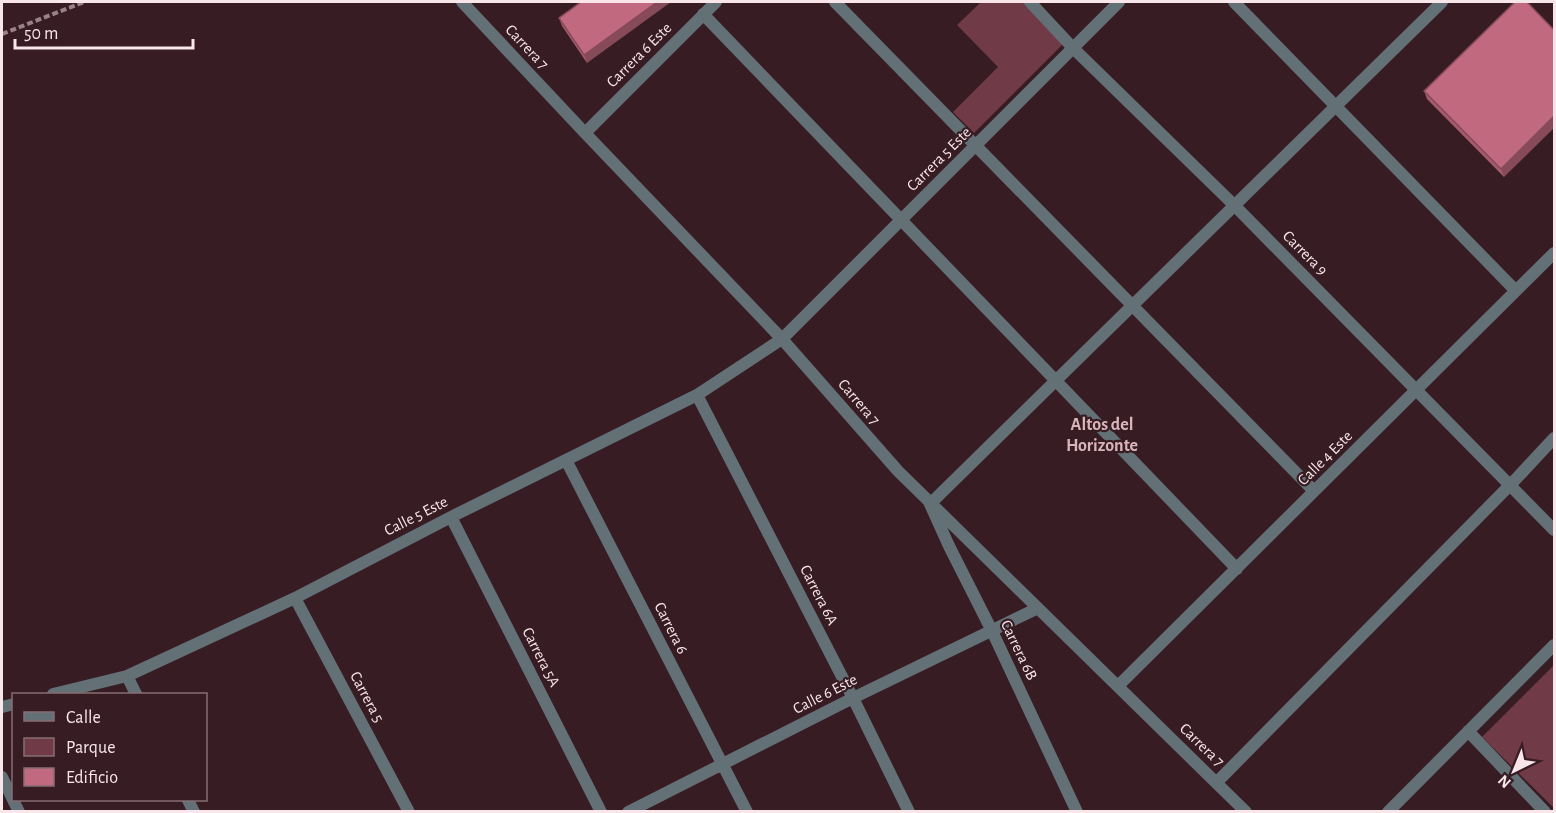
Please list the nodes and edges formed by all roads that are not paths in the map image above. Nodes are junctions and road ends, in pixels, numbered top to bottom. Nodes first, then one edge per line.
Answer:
1 (462, 2) edge
2 (716, 2) edge
3 (835, 2) edge
4 (1030, 2) edge
5 (1119, 2) edge
6 (1234, 2) edge
7 (1434, 4) edge
8 (704, 14) junction
9 (1073, 48) junction
10 (1336, 106) junction
11 (585, 133) junction
12 (976, 145) junction
13 (1234, 205) junction
14 (902, 219) junction
15 (1554, 253) edge
16 (1516, 291) junction
17 (1132, 305) junction
18 (782, 339) junction
19 (1056, 380) junction
20 (1417, 390) junction
21 (697, 396) junction
22 (1554, 438) edge
23 (566, 460) junction
24 (1510, 485) junction
25 (1314, 491) junction
26 (930, 504) junction
27 (451, 517) junction
28 (1554, 530) edge
29 (1237, 569) junction
30 (295, 598) junction
31 (1038, 608) junction
32 (992, 631) junction
33 (1554, 645) edge
34 (127, 676) junction
35 (1118, 686) junction
36 (57, 693) edge
37 (136, 693) edge
38 (853, 698) junction
39 (1468, 731) junction
40 (723, 764) junction
41 (2, 777) edge
42 (1217, 782) junction
43 (12, 798) edge
44 (409, 812) edge
45 (601, 812) edge
46 (628, 812) edge
47 (747, 812) edge
48 (909, 812) edge
49 (1077, 812) edge
50 (1246, 812) edge
51 (1388, 812) edge
52 (1545, 812) edge

1 - 11 street, Carrera 7
2 - 8 street, Carrera 6 Este
3 - 12 street
4 - 9 street, Carrera 9
5 - 9 street, Carrera 5 Este
6 - 10 street
7 - 10 street
8 - 11 street, Carrera 6 Este
8 - 14 street
9 - 12 street, Carrera 5 Este
9 - 13 street, Carrera 9
10 - 13 street
10 - 16 street
11 - 18 street, Carrera 7
12 - 14 street, Carrera 5 Este
12 - 17 street
13 - 17 street
13 - 20 street, Carrera 9
14 - 18 street, Carrera 5 Este
14 - 19 street
15 - 16 street, Calle 4 Este
16 - 20 street, Calle 4 Este
17 - 19 street
17 - 25 street
18 - 21 street, Calle 5 Este
18 - 26 street, Carrera 7
19 - 26 street
19 - 29 street
20 - 24 street, Carrera 9
20 - 25 street, Calle 4 Este
21 - 23 street, Calle 5 Este
21 - 38 street, Carrera 6A
22 - 24 street
23 - 27 street, Calle 5 Este
23 - 40 street, Carrera 6
24 - 28 street, Carrera 9
24 - 42 street
25 - 29 street, Calle 4 Este
26 - 31 street, Carrera 7
26 - 32 street, Carrera 6B
27 - 30 street, Calle 5 Este
27 - 45 street, Carrera 5A
29 - 35 street, Calle 4 Este
30 - 34 street, Calle 5 Este
30 - 44 street, Carrera 5
31 - 32 street, Calle 6 Este
31 - 35 street, Carrera 7
32 - 38 street, Calle 6 Este
32 - 49 street, Carrera 6B
33 - 39 street
34 - 36 street, Calle 5 Este
34 - 37 street
35 - 42 street, Carrera 7
38 - 40 street, Calle 6 Este
38 - 48 street, Carrera 6A
39 - 51 street
39 - 52 street
40 - 46 street, Calle 6 Este
40 - 47 street, Carrera 6
41 - 43 street
42 - 50 street, Carrera 7

